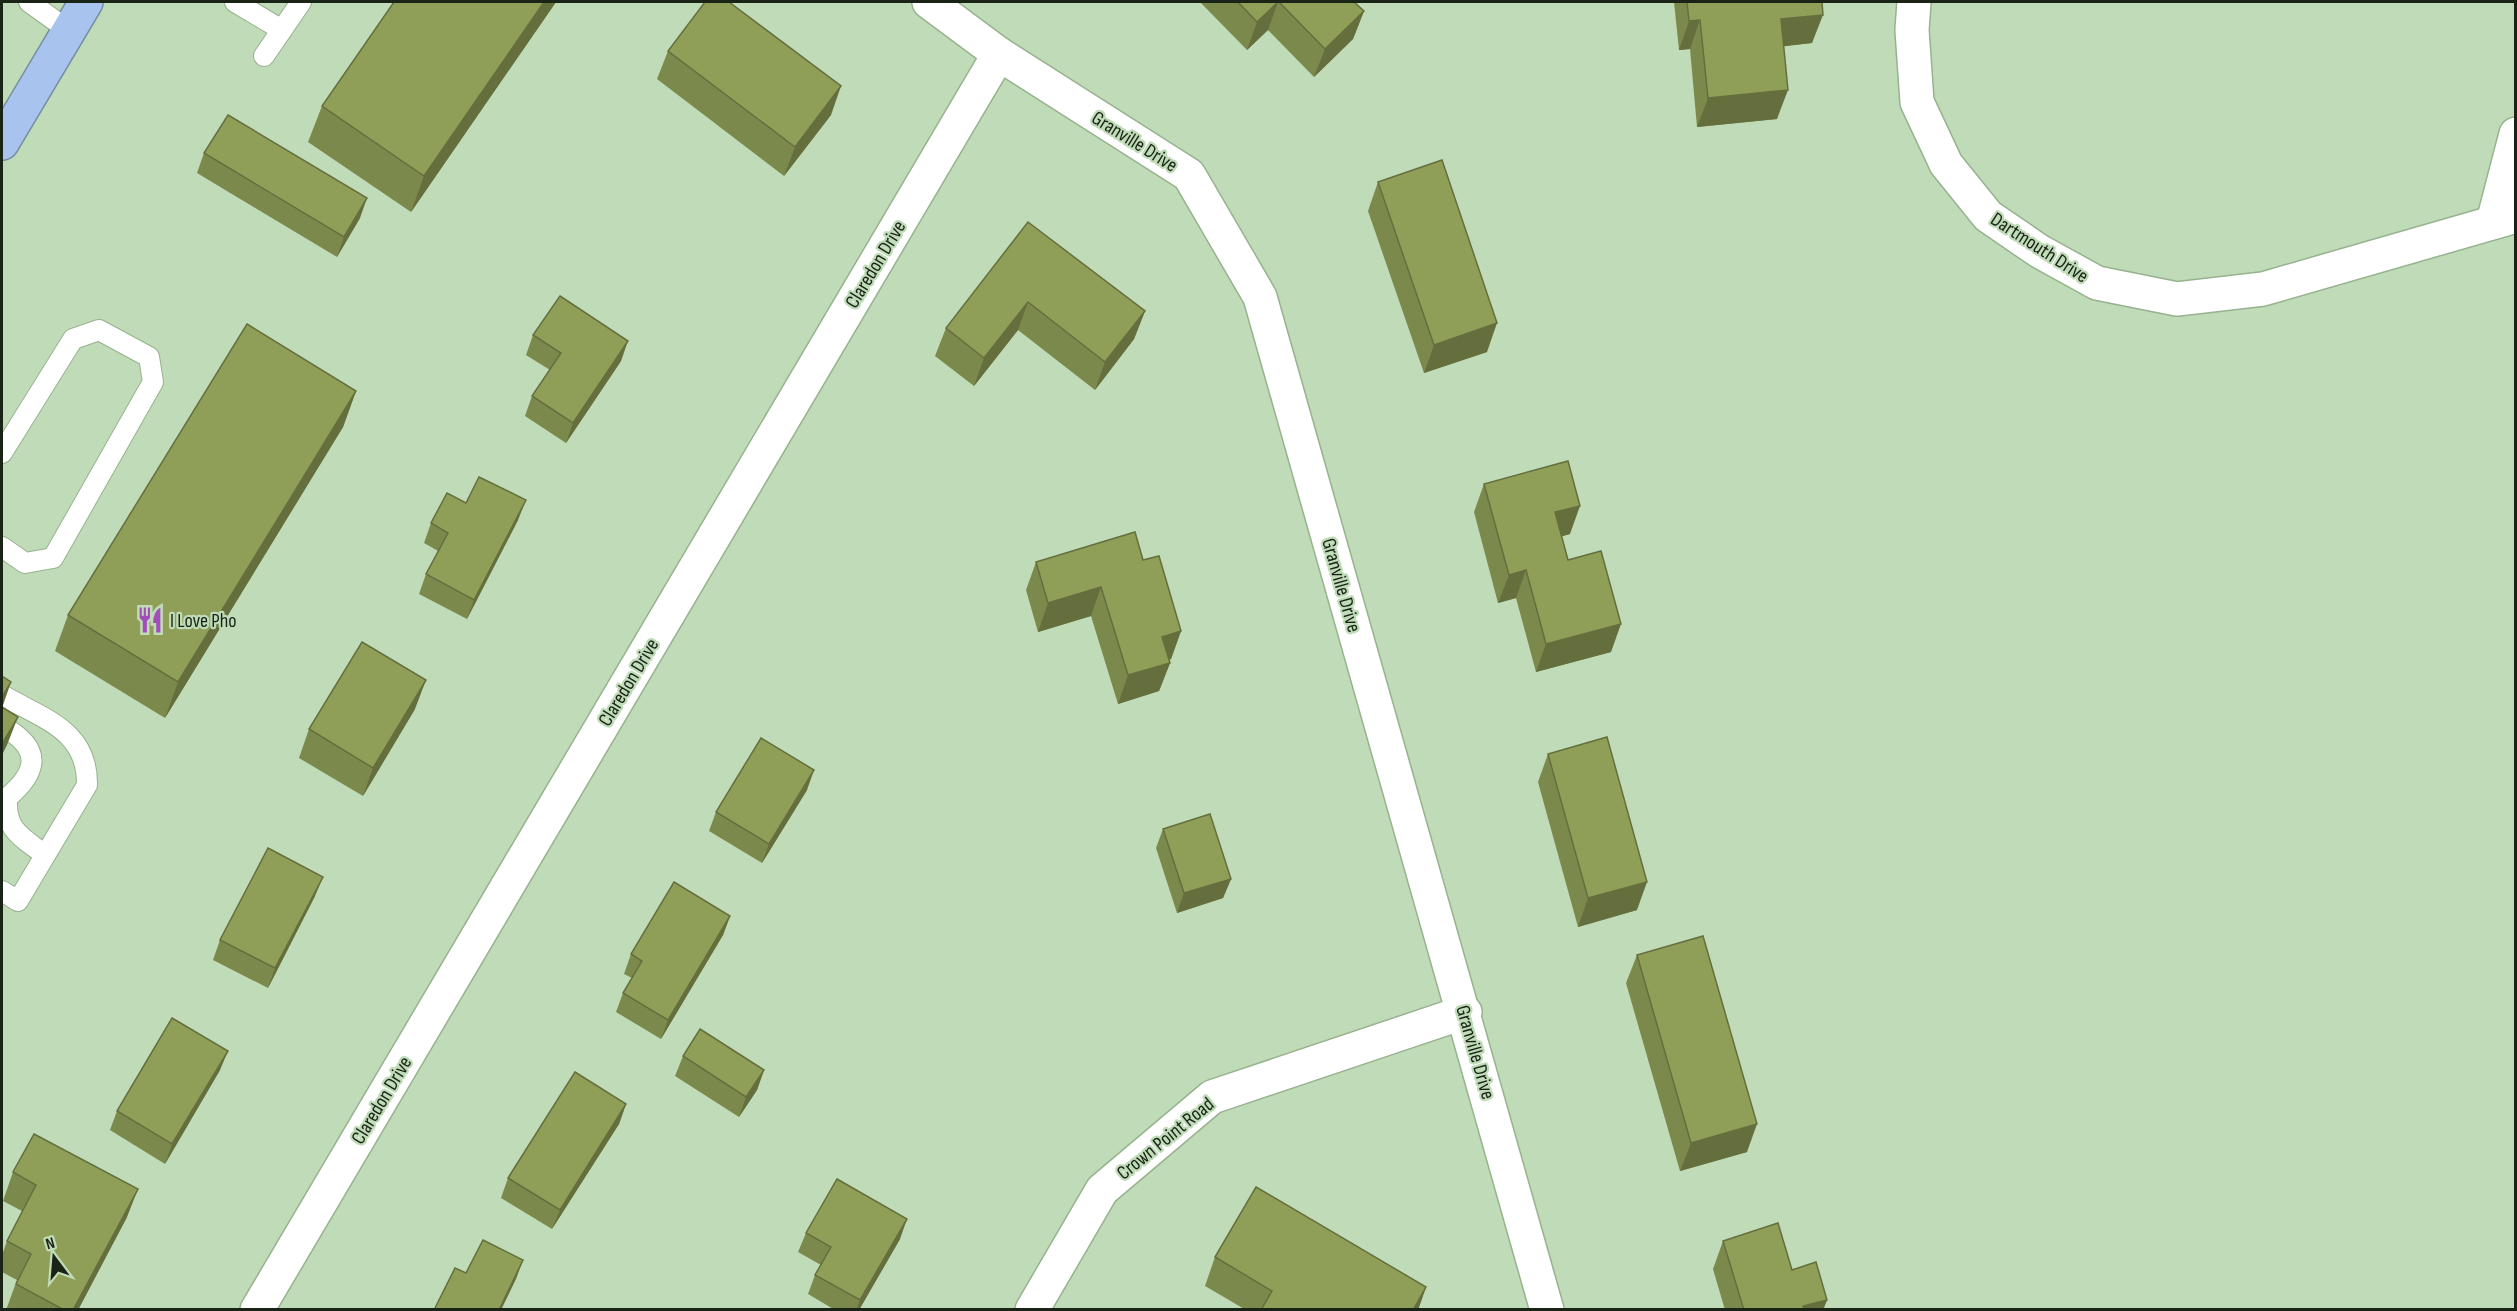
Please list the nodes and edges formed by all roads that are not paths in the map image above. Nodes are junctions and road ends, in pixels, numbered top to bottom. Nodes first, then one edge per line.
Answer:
1 (29, 2) edge
2 (86, 2) edge
3 (235, 2) edge
4 (301, 2) edge
5 (929, 2) edge
6 (1914, 2) edge
7 (68, 30) junction
8 (282, 30) junction
9 (999, 54) junction
10 (264, 56) dead end
11 (2516, 134) edge
12 (2, 143) edge
13 (2504, 219) edge
14 (2, 453) edge
15 (2, 547) edge
16 (2, 695) edge
17 (2, 726) edge
18 (45, 855) junction
19 (2, 891) edge
20 (1465, 1012) junction
21 (257, 1310) edge
22 (1032, 1310) edge
23 (1547, 1310) edge

1 - 7 lane
2 - 7 highway
3 - 8 lane
4 - 8 lane
5 - 9 street, Granville Drive
6 - 13 street, Dartmouth Drive
7 - 12 highway
8 - 10 lane
9 - 20 street, Granville Drive
9 - 21 street, Claredon Drive
11 - 13 street, Dartmouth Drive
14 - 15 lane
16 - 18 lane
17 - 18 lane
18 - 19 lane
20 - 22 street, Crown Point Road
20 - 23 street, Granville Drive

